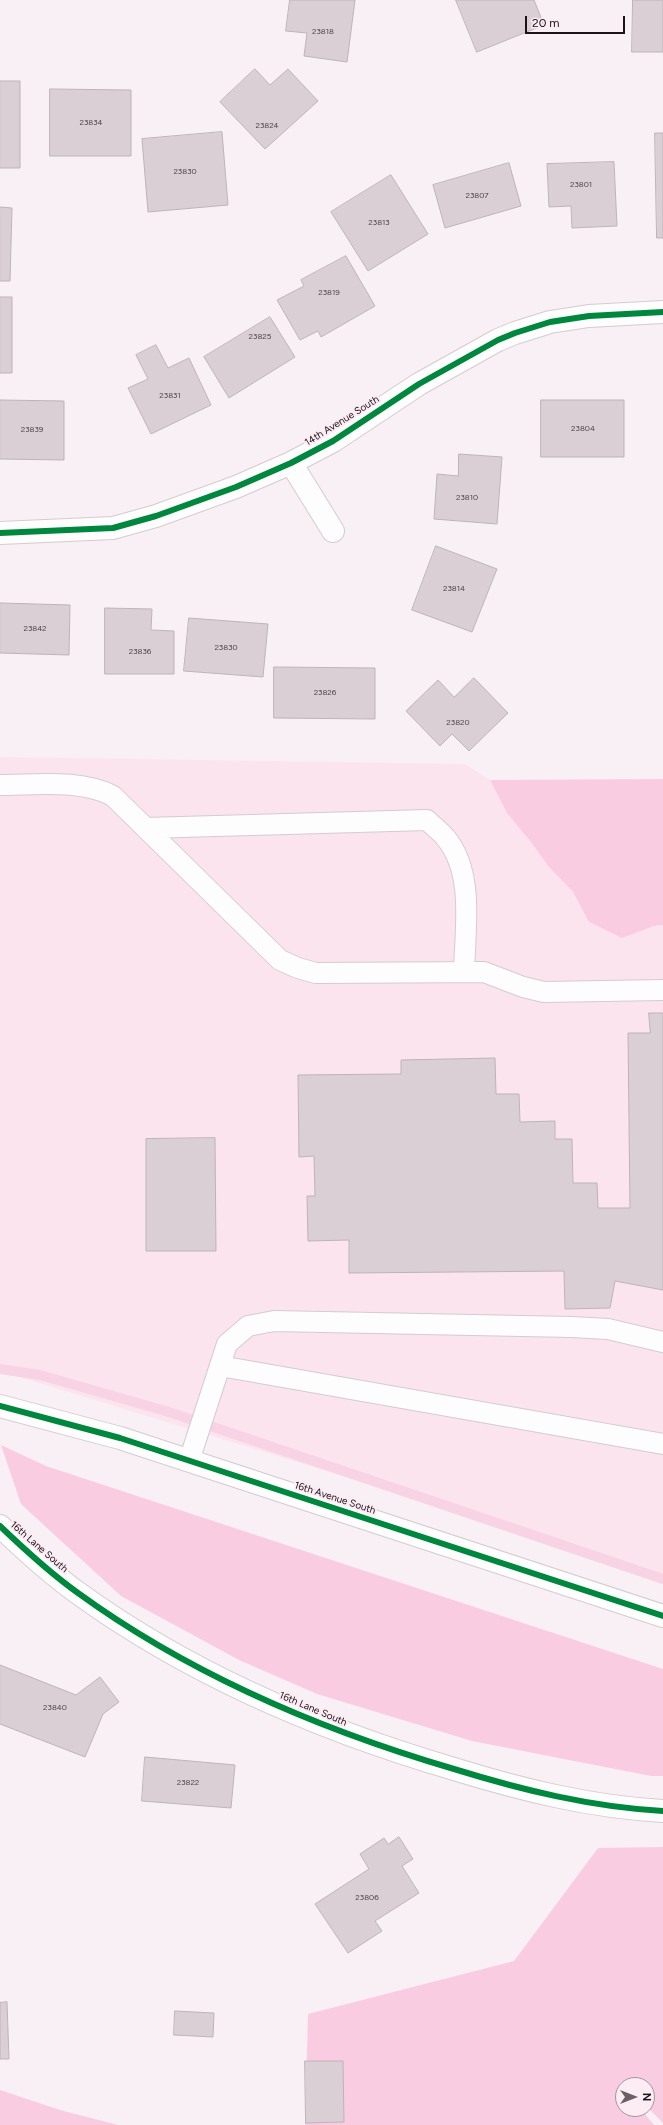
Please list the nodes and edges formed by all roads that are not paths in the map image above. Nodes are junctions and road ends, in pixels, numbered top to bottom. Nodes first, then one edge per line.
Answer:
1 (663, 312) edge
2 (291, 463) junction
3 (333, 531) dead end
4 (0, 533) edge
5 (0, 785) edge
6 (146, 828) junction
7 (464, 972) junction
8 (663, 990) edge
9 (663, 1342) edge
10 (220, 1366) junction
11 (0, 1406) edge
12 (663, 1444) edge
13 (189, 1461) junction
14 (0, 1526) edge
15 (663, 1616) edge
16 (663, 1811) edge

1 - 2 street, 14th Avenue South
2 - 3 street
2 - 4 street, 14th Avenue South
5 - 6 lane
6 - 7 lane
6 - 7 lane
7 - 8 lane
9 - 10 lane
10 - 12 lane
10 - 13 lane
11 - 13 street, 16th Avenue South
13 - 15 street, 16th Avenue South
14 - 16 street, 16th Lane South

